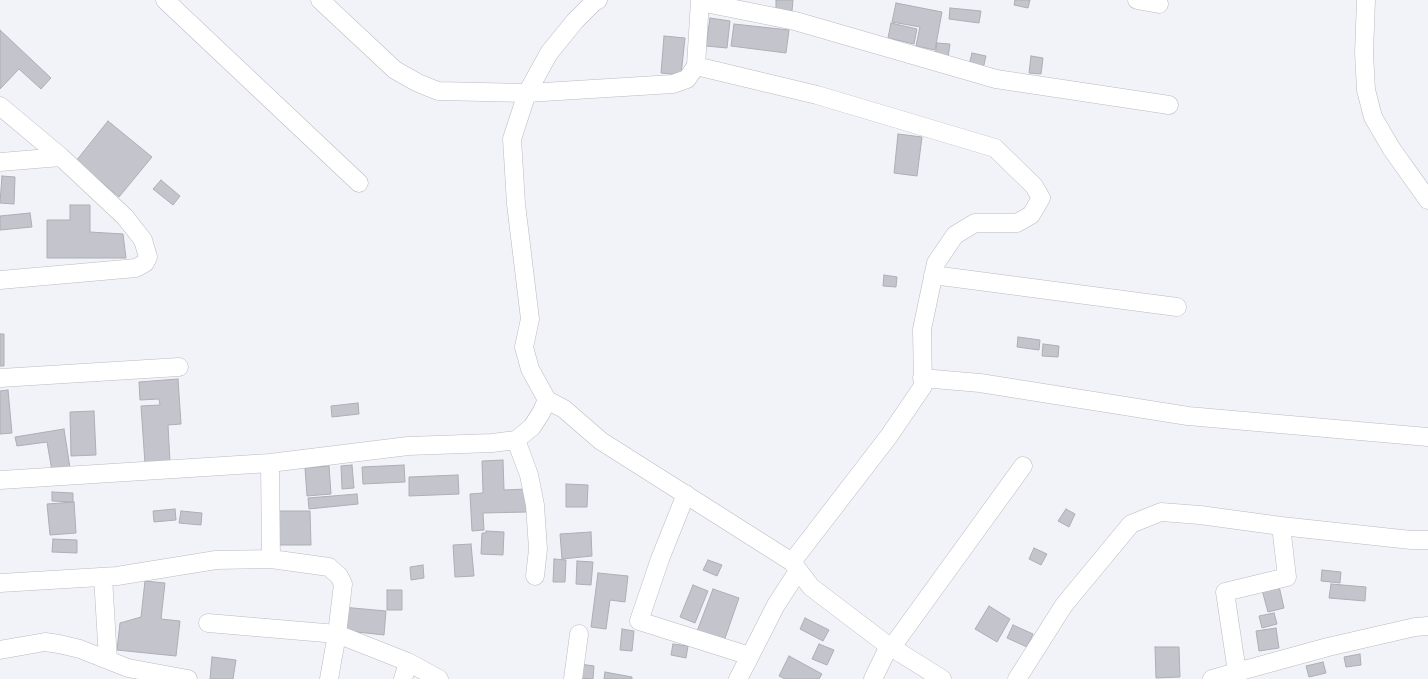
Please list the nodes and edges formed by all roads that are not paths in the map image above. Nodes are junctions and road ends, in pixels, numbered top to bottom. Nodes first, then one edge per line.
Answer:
1 (165, 0) edge
2 (320, 0) edge
3 (598, 0) edge
4 (1137, 0) edge
5 (1366, 0) edge
6 (700, 1) edge
7 (1159, 4) dead end
8 (696, 66) junction
9 (527, 93) junction
10 (1169, 105) dead end
11 (0, 106) edge
12 (61, 157) junction
13 (0, 162) edge
14 (358, 182) dead end
15 (1428, 200) edge
16 (933, 275) junction
17 (0, 280) edge
18 (1177, 307) dead end
19 (179, 367) dead end
20 (0, 378) edge
21 (922, 378) junction
22 (546, 400) junction
23 (1428, 437) edge
24 (516, 440) junction
25 (270, 463) junction
26 (1023, 466) dead end
27 (0, 480) edge
28 (686, 494) junction
29 (1281, 526) junction
30 (1428, 540) edge
31 (271, 560) junction
32 (795, 567) junction
33 (535, 576) dead end
34 (103, 577) junction
35 (0, 583) edge
36 (208, 623) dead end
37 (1428, 626) edge
38 (337, 634) junction
39 (578, 634) dead end
40 (890, 647) junction
41 (0, 650) edge
42 (750, 656) junction
43 (108, 660) junction
44 (408, 662) junction
45 (1237, 672) junction
46 (188, 679) edge
47 (329, 679) edge
48 (403, 679) edge
49 (439, 679) edge
50 (573, 679) edge
51 (738, 679) edge
52 (872, 679) edge
53 (942, 679) edge
54 (1017, 679) edge
55 (1212, 679) edge

1 - 14 street
2 - 9 street
3 - 9 street
4 - 7 street
5 - 15 street
6 - 8 street
6 - 10 street
8 - 9 street
8 - 16 street
9 - 22 street
11 - 12 street
12 - 13 street
12 - 17 street
16 - 18 street
16 - 21 street
19 - 20 street
21 - 23 street
21 - 32 street
22 - 24 street
22 - 28 street
24 - 25 street
24 - 33 street
25 - 27 street
25 - 31 street
26 - 40 street
28 - 32 street
28 - 42 street
29 - 30 street
29 - 45 street
29 - 54 street
31 - 34 street
31 - 38 street
32 - 40 street
32 - 42 street
34 - 35 street
34 - 43 street
36 - 38 street
37 - 45 street
38 - 44 street
38 - 47 street
39 - 50 street
40 - 52 street
40 - 53 street
41 - 43 street
42 - 51 street
43 - 46 street
44 - 48 street
44 - 49 street
45 - 55 street

